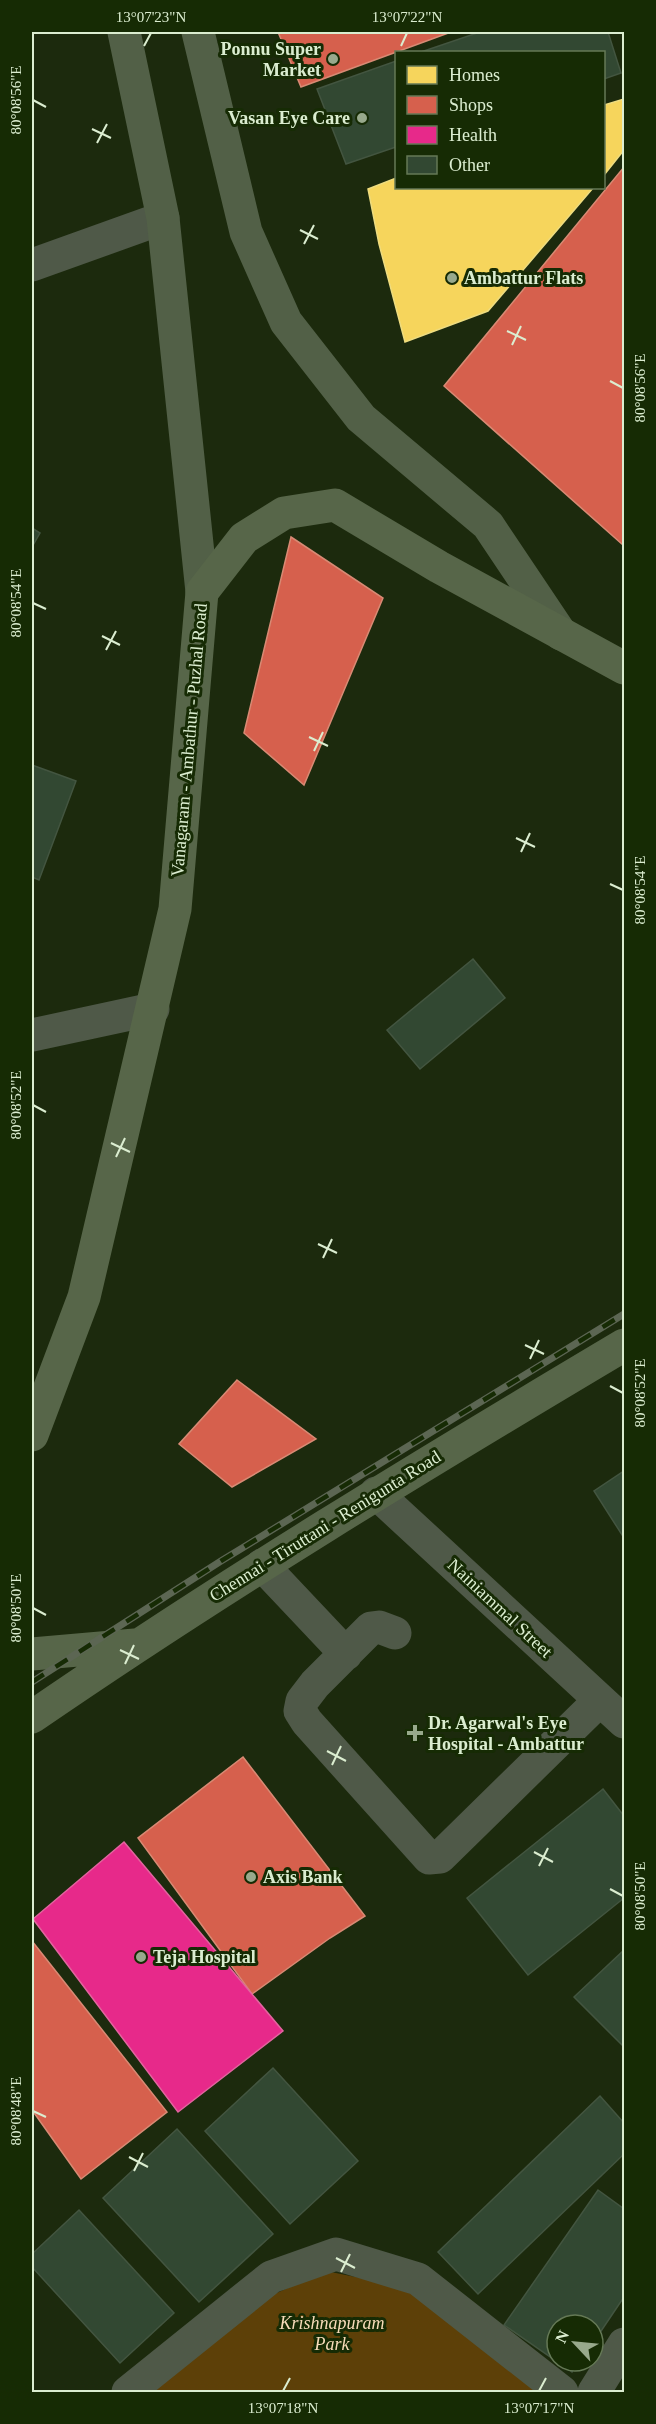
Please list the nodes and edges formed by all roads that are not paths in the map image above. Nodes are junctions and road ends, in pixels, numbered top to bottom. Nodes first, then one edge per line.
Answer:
1 (124, 32) edge
2 (198, 32) edge
3 (163, 218) junction
4 (32, 265) edge
5 (202, 592) junction
6 (561, 634) junction
7 (624, 668) edge
8 (153, 1009) junction
9 (32, 1035) edge
10 (624, 1345) edge
11 (32, 1435) edge
12 (375, 1493) junction
13 (262, 1565) junction
14 (395, 1633) dead end
15 (137, 1644) junction
16 (32, 1654) edge
17 (346, 1654) junction
18 (600, 1700) junction
19 (32, 1717) edge
20 (624, 1722) edge
21 (624, 2344) edge
22 (128, 2392) edge
23 (562, 2392) edge
24 (594, 2392) edge

1 - 3 main road, Vanagaram - Ambathur - Puzhal Road
2 - 6 main road
3 - 4 street
3 - 5 main road, Vanagaram - Ambathur - Puzhal Road
5 - 6 highway
5 - 8 highway, Vanagaram - Ambathur - Puzhal Road
6 - 7 highway
8 - 9 street
8 - 11 highway, Vanagaram - Ambathur - Puzhal Road
10 - 12 highway, Chennai - Tiruttani - Renigunta Road
12 - 13 highway, Chennai - Tiruttani - Renigunta Road
12 - 18 street, Nainiammal Street
13 - 15 highway, Chennai - Tiruttani - Renigunta Road
13 - 17 street
14 - 17 street
15 - 16 highway
15 - 19 highway, Chennai - Tiruttani - Renigunta Road
17 - 18 street
18 - 20 street, Nainiammal Street
21 - 24 street
22 - 23 street

